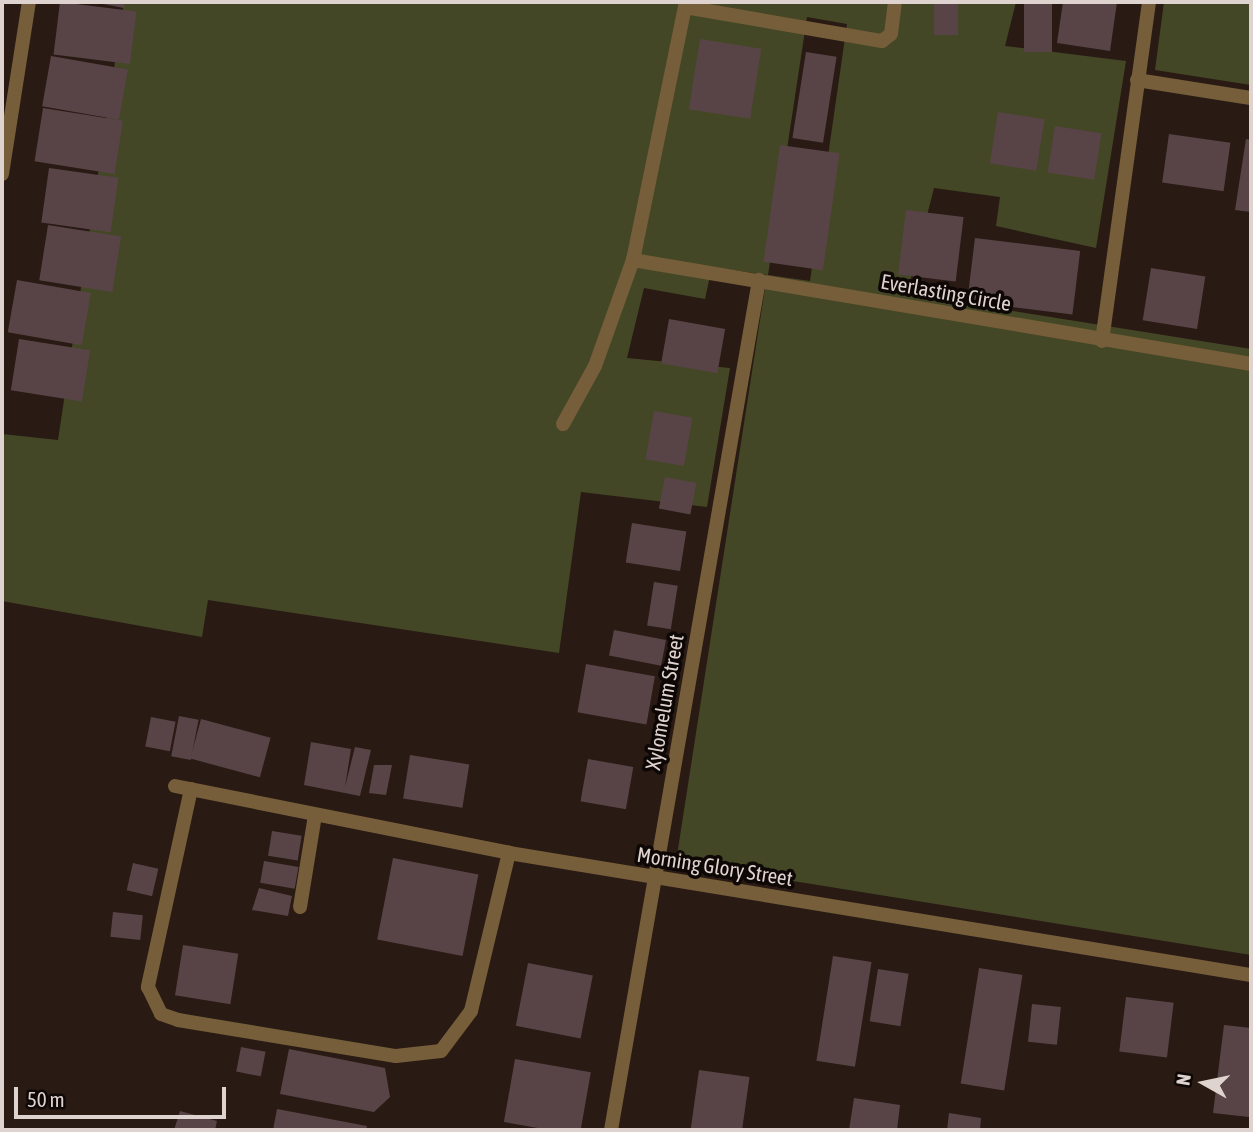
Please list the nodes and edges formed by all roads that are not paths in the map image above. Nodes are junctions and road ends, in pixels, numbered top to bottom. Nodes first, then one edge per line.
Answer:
1 (29, 2) edge
2 (895, 2) edge
3 (1149, 2) edge
4 (686, 4) edge
5 (1137, 80) junction
6 (1251, 98) edge
7 (3, 157) edge
8 (2, 174) edge
9 (633, 260) junction
10 (759, 281) junction
11 (1102, 341) junction
12 (1251, 364) edge
13 (563, 424) dead end
14 (175, 786) dead end
15 (191, 789) junction
16 (315, 815) junction
17 (509, 853) junction
18 (655, 877) junction
19 (300, 907) dead end
20 (1251, 975) edge
21 (611, 1130) edge

1 - 7 street
2 - 4 street
3 - 5 street
4 - 9 street
5 - 6 street
5 - 11 street
7 - 8 street
9 - 10 street, Everlasting Circle
9 - 13 street
10 - 11 street, Everlasting Circle
10 - 18 street, Xylomelum Street
11 - 12 street, Everlasting Circle
14 - 15 street, Morning Glory Street
15 - 16 street, Morning Glory Street
15 - 17 street
16 - 17 street, Morning Glory Street
16 - 19 street
17 - 18 street, Morning Glory Street
18 - 20 street, Morning Glory Street
18 - 21 street, Xylomelum Street

